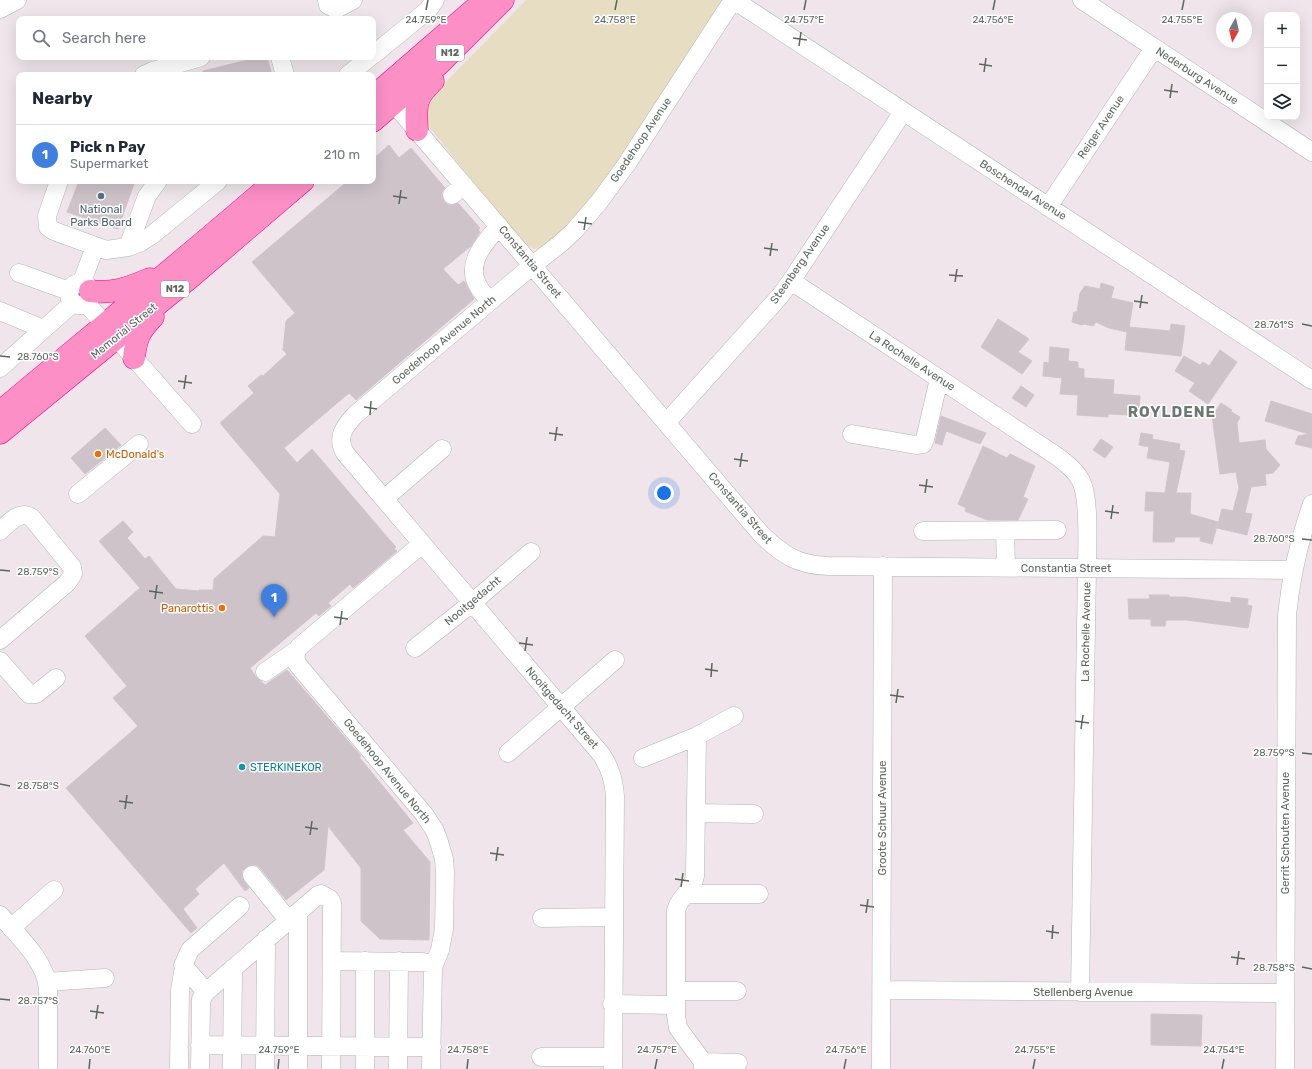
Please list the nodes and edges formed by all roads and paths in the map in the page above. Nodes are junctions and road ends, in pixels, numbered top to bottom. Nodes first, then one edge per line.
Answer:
1 (17, 0) edge
2 (327, 0) edge
3 (352, 0) edge
4 (435, 0) edge
5 (733, 0) edge
6 (1082, 0) edge
7 (492, 4) edge
8 (0, 9) edge
9 (1154, 48) junction
10 (376, 53) edge
11 (191, 60) edge
12 (281, 60) edge
13 (366, 60) edge
14 (151, 72) edge
15 (284, 72) edge
16 (352, 72) edge
17 (383, 97) edge
18 (903, 112) junction
19 (376, 114) edge
20 (417, 130) junction
21 (1312, 152) edge
22 (58, 184) edge
23 (156, 184) edge
24 (214, 184) edge
25 (272, 184) edge
26 (299, 184) edge
27 (1048, 207) junction
28 (499, 226) junction
29 (95, 247) junction
30 (128, 247) junction
31 (533, 265) junction
32 (182, 272) junction
33 (19, 273) dead end
34 (791, 281) junction
35 (80, 294) junction
36 (490, 301) junction
37 (0, 311) edge
38 (43, 329) junction
39 (110, 331) junction
40 (134, 358) junction
41 (0, 368) edge
42 (939, 379) junction
43 (1312, 380) edge
44 (0, 412) edge
45 (355, 416) joint
46 (666, 423) junction
47 (192, 424) dead end
48 (0, 433) edge
49 (852, 434) dead end
50 (139, 444) dead end
51 (442, 449) dead end
52 (78, 494) dead end
53 (384, 499) junction
54 (1312, 504) edge
55 (1005, 530) junction
56 (1058, 530) dead end
57 (0, 531) edge
58 (923, 531) dead end
59 (422, 544) junction
60 (531, 552) dead end
61 (882, 566) junction
62 (1006, 567) junction
63 (1087, 568) junction
64 (1293, 570) junction
65 (472, 603) junction
66 (0, 640) edge
67 (415, 648) dead end
68 (297, 650) junction
69 (615, 660) dead end
70 (0, 661) edge
71 (265, 672) dead end
72 (56, 678) dead end
73 (561, 707) junction
74 (734, 716) dead end
75 (697, 736) junction
76 (508, 753) dead end
77 (643, 758) dead end
78 (696, 813) junction
79 (754, 814) dead end
80 (252, 875) dead end
81 (54, 890) dead end
82 (686, 894) junction
83 (759, 894) dead end
84 (240, 906) dead end
85 (294, 916) junction
86 (614, 917) junction
87 (542, 918) dead end
88 (5, 922) edge
89 (266, 940) junction
90 (332, 961) junction
91 (365, 961) junction
92 (399, 961) junction
93 (183, 965) junction
94 (433, 967) junction
95 (233, 968) junction
96 (105, 978) dead end
97 (47, 982) junction
98 (882, 990) junction
99 (737, 991) dead end
100 (206, 992) junction
101 (1080, 992) junction
102 (1285, 993) junction
103 (676, 998) junction
104 (612, 1004) junction
105 (200, 1045) junction
106 (233, 1045) junction
107 (266, 1046) junction
108 (298, 1046) junction
109 (331, 1046) junction
110 (365, 1046) junction
111 (398, 1047) junction
112 (432, 1047) junction
113 (541, 1057) dead end
114 (612, 1063) edge
115 (738, 1063) dead end
116 (703, 1066) edge
117 (48, 1069) edge
118 (179, 1069) edge
119 (200, 1069) edge
120 (232, 1069) edge
121 (265, 1069) edge
122 (298, 1069) edge
123 (331, 1069) edge
124 (365, 1069) edge
125 (398, 1069) edge
126 (431, 1069) edge
127 (881, 1069) edge
128 (1285, 1069) edge

1 - 8 street
2 - 3 street
4 - 10 street
5 - 18 street, Boschendal Avenue
5 - 31 street, Goedehoop Avenue
6 - 9 street, Nederburg Avenue
7 - 17 highway, N12
7 - 20 highway
9 - 21 street, Nederburg Avenue
9 - 27 street, Reiger Avenue
11 - 14 street
12 - 15 street
13 - 16 street
17 - 19 highway, N12
17 - 20 street, Constantia Street
18 - 27 street, Boschendal Avenue
18 - 34 street, Steenberg Avenue
20 - 28 street, Constantia Street
22 - 29 street
23 - 30 street
24 - 30 street
25 - 32 highway, Memorial Street / N12
26 - 32 highway, Memorial Street / N12
27 - 43 street, Boschendal Avenue
28 - 31 street, Constantia Street
28 - 36 street
29 - 30 street
29 - 35 street
31 - 36 street, Goedehoop Avenue North
31 - 46 street, Constantia Street
32 - 35 highway
32 - 39 highway, Memorial Street / N12
32 - 40 highway
33 - 35 street
34 - 42 street, La Rochelle Avenue
34 - 46 street, Steenberg Avenue
35 - 38 street
35 - 39 street
36 - 45 street, Goedehoop Avenue North
37 - 38 street
38 - 41 street
39 - 40 street
39 - 44 highway, Memorial Street / N12
39 - 48 highway, Memorial Street / N12
40 - 47 street
42 - 49 street
42 - 63 street, La Rochelle Avenue
45 - 53 street, Nooitgedacht Street
46 - 61 street, Constantia Street
50 - 52 street
51 - 53 street
53 - 59 street, Nooitgedacht Street
54 - 64 street, Gerrit Schouten Avenue
55 - 56 street
55 - 58 street
55 - 62 street
57 - 66 street
59 - 65 street, Nooitgedacht Street
59 - 68 street
60 - 65 street, Nooitgedacht
61 - 62 street, Constantia Street
61 - 98 street, Groote Schuur Avenue
62 - 63 street, Constantia Street
63 - 64 street, Constantia Street
63 - 101 street, La Rochelle Avenue
64 - 102 street, Gerrit Schouten Avenue
65 - 67 street, Nooitgedacht
65 - 73 street, Nooitgedacht Street
68 - 71 street
68 - 94 street, Goedehoop Avenue North
69 - 73 street
70 - 72 street
73 - 76 street
73 - 86 street, Nooitgedacht Street
74 - 75 street
75 - 77 street
75 - 78 street
78 - 79 street
78 - 82 street
80 - 85 street
81 - 88 street
82 - 83 street
82 - 103 street
84 - 93 street
85 - 89 street
85 - 90 street
85 - 108 street
86 - 87 street
86 - 104 street, Nooitgedacht Street
88 - 97 street
89 - 95 street
89 - 107 street
90 - 91 street
90 - 109 street
91 - 92 street
91 - 110 street
92 - 94 street
92 - 111 street
93 - 100 street
93 - 118 street
94 - 112 street, Goedehoop Avenue North
95 - 100 street
95 - 106 street
96 - 97 street
97 - 117 street
98 - 101 street, Stellenberg Avenue
98 - 127 street, Groote Schuur Avenue
99 - 103 street
100 - 105 street
101 - 102 street, Stellenberg Avenue
102 - 128 street, Gerrit Schouten Avenue
103 - 104 street
103 - 116 street
104 - 114 street, Nooitgedacht Street
105 - 106 street
105 - 119 street
106 - 107 street
106 - 120 street
107 - 108 street
107 - 121 street
108 - 109 street
108 - 122 street
109 - 110 street
109 - 123 street
110 - 111 street
110 - 124 street
111 - 112 street
111 - 125 street
112 - 126 street, Goedehoop Avenue North
113 - 114 street
115 - 116 street

